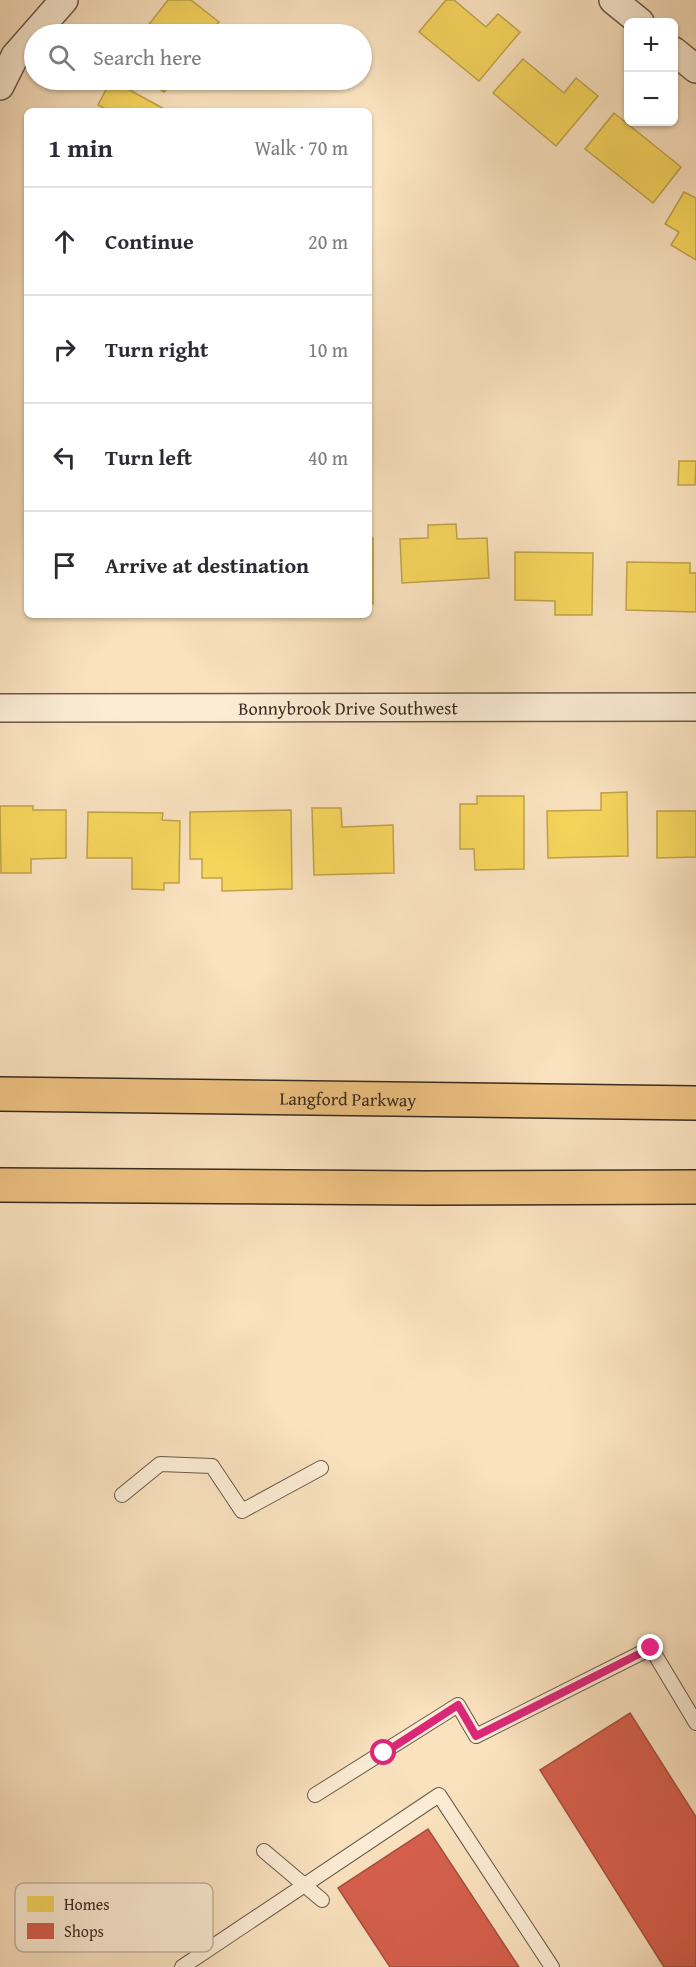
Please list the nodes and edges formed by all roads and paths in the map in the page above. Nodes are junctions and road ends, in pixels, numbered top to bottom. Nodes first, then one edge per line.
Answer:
1 (64, 0) edge
2 (613, 0) edge
3 (635, 18) edge
4 (43, 24) edge
5 (24, 46) edge
6 (678, 54) edge
7 (696, 69) edge
8 (0, 86) edge
9 (696, 707) edge
10 (0, 708) edge
11 (0, 1094) edge
12 (696, 1103) edge
13 (0, 1185) edge
14 (696, 1186) edge
15 (321, 1468) dead end
16 (122, 1495) dead end
17 (696, 1723) edge
18 (315, 1795) dead end
19 (264, 1851) dead end
20 (304, 1884) junction
21 (322, 1900) dead end
22 (213, 1946) edge
23 (205, 1952) edge
24 (183, 1967) edge
25 (552, 1967) edge

1 - 4 street
2 - 3 street
5 - 8 street
6 - 7 street
9 - 10 street, Bonnybrook Drive Southwest
11 - 12 highway, Langford Parkway
13 - 14 highway
15 - 16 lane
17 - 18 lane
19 - 20 lane
20 - 21 lane
20 - 22 lane
20 - 25 lane
23 - 24 lane

